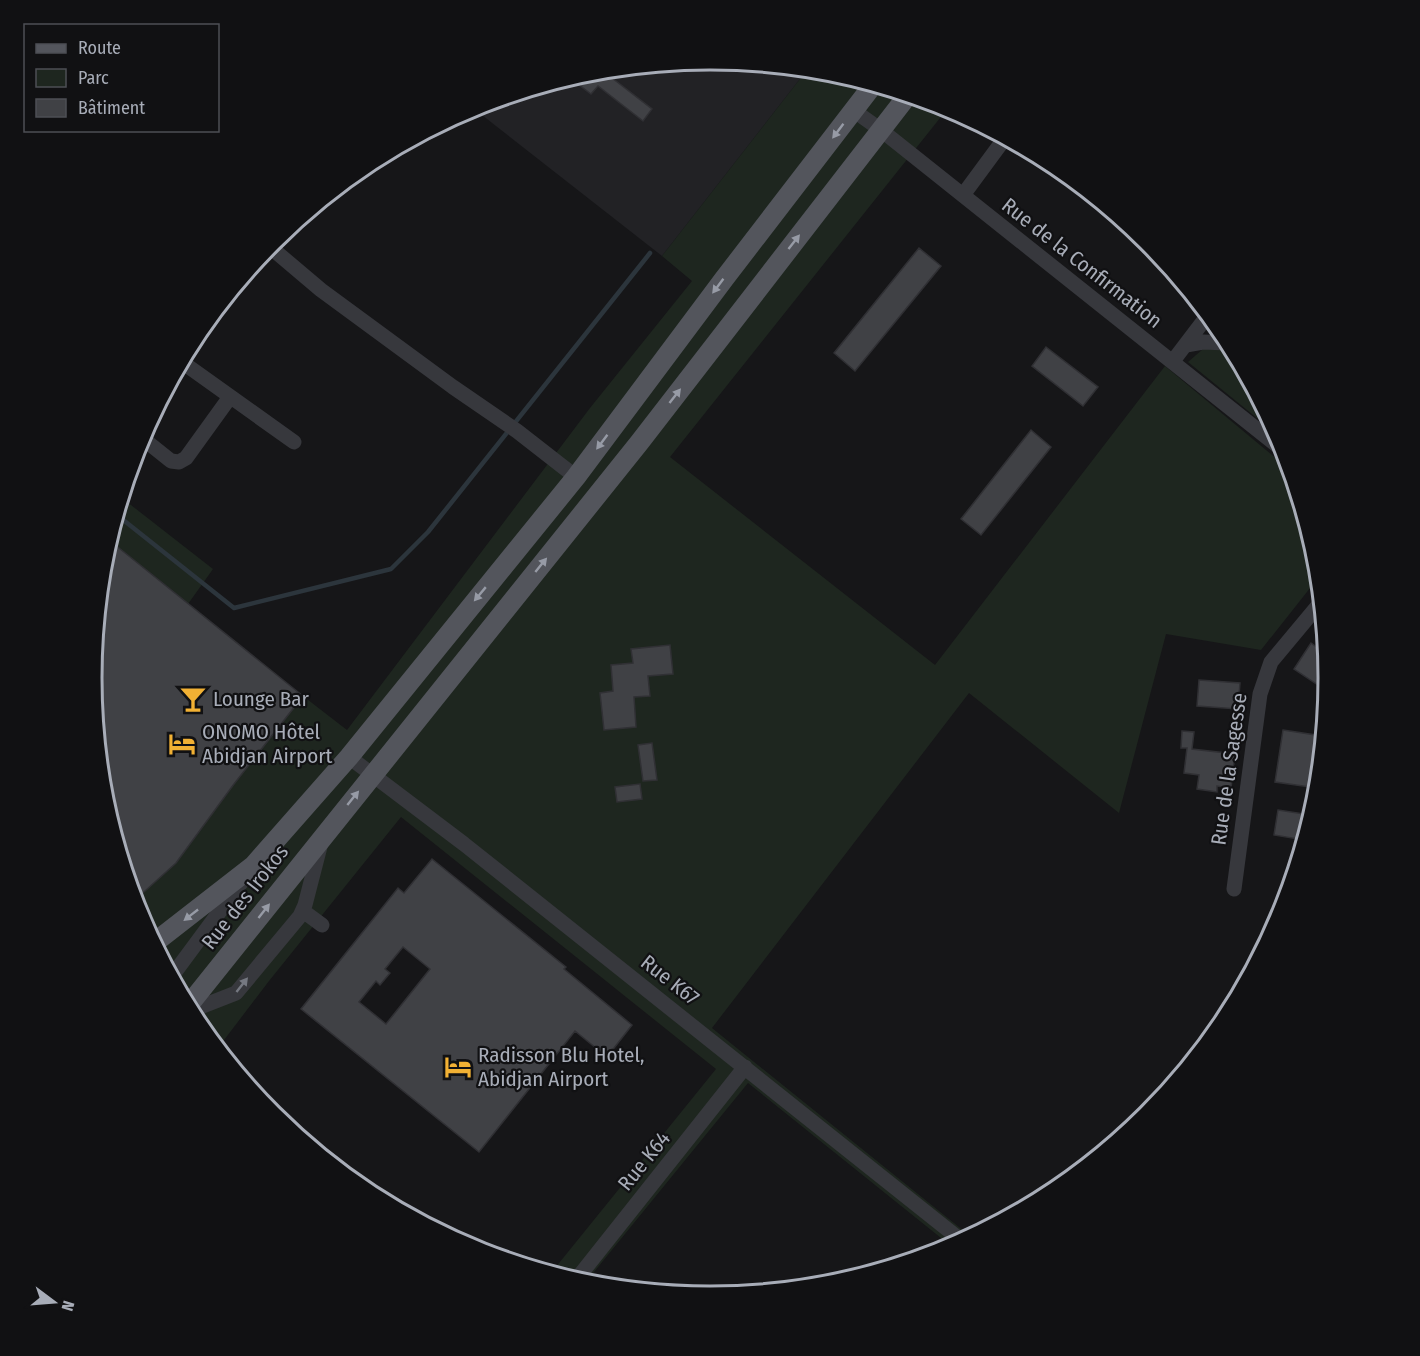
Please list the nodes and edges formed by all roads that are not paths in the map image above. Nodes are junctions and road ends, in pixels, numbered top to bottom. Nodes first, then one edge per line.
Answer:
1 (868, 91) edge
2 (902, 102) edge
3 (853, 110) junction
4 (881, 130) junction
5 (1000, 145) edge
6 (963, 195) junction
7 (276, 252) edge
8 (1202, 323) edge
9 (1217, 343) edge
10 (1186, 345) junction
11 (1173, 361) junction
12 (188, 367) edge
13 (230, 398) junction
14 (1267, 437) edge
15 (294, 442) dead end
16 (150, 444) edge
17 (576, 477) junction
18 (1313, 610) edge
19 (349, 757) junction
20 (372, 774) junction
21 (292, 822) junction
22 (319, 840) junction
23 (253, 866) junction
24 (1234, 889) dead end
25 (303, 911) junction
26 (322, 925) dead end
27 (161, 938) edge
28 (177, 969) edge
29 (194, 998) edge
30 (200, 1007) edge
31 (745, 1067) junction
32 (953, 1234) edge
33 (582, 1272) edge

1 - 3 main road
2 - 4 main road, Rue des Irokos
3 - 4 street, Rue de la Confirmation
3 -> 17 main road
4 - 6 street, Rue de la Confirmation
20 -> 4 main road, Rue des Irokos
5 - 6 street
6 - 11 street, Rue de la Confirmation
7 - 17 street
8 - 10 street
9 - 10 street
10 - 11 street
11 - 14 street, Rue de la Confirmation
12 - 13 street
13 - 15 street
13 - 16 street
17 -> 19 main road
18 - 24 street, Rue de la Sagesse
19 - 20 street, Rue K67
19 - 21 main road
22 -> 20 main road, Rue des Irokos
20 - 31 street, Rue K67
21 - 22 main road
21 - 23 main road
22 - 25 street
29 -> 22 main road, Rue des Irokos
23 -> 27 main road
23 - 28 street
25 - 26 street
30 -> 25 street
31 - 32 street, Rue K67
31 - 33 street, Rue K64

